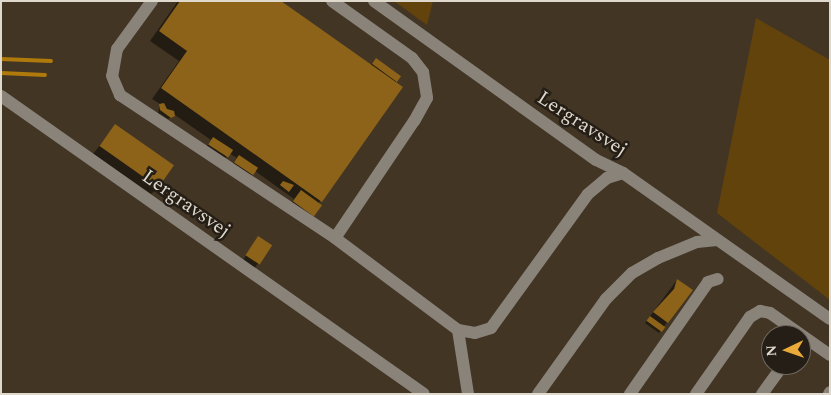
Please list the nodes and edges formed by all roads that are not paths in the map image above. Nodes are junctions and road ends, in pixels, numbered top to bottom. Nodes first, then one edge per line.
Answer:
1 (152, 1) edge
2 (332, 1) edge
3 (374, 1) edge
4 (1, 96) edge
5 (623, 173) junction
6 (335, 238) junction
7 (718, 240) junction
8 (718, 279) dead end
9 (830, 319) edge
10 (785, 325) edge
11 (458, 330) junction
12 (811, 343) edge
13 (830, 355) edge
14 (776, 375) edge
15 (424, 394) edge
16 (468, 394) edge
17 (538, 394) edge
18 (630, 394) edge
19 (696, 394) edge
20 (762, 394) edge

1 - 6 lane
2 - 6 lane
3 - 5 lane, Lergravsvej
4 - 15 lane, Lergravsvej
5 - 7 lane
5 - 11 lane, Lergravsvej
6 - 11 lane
7 - 9 lane
7 - 17 lane
8 - 18 lane
10 - 19 lane
11 - 16 lane
12 - 13 lane
14 - 20 lane

